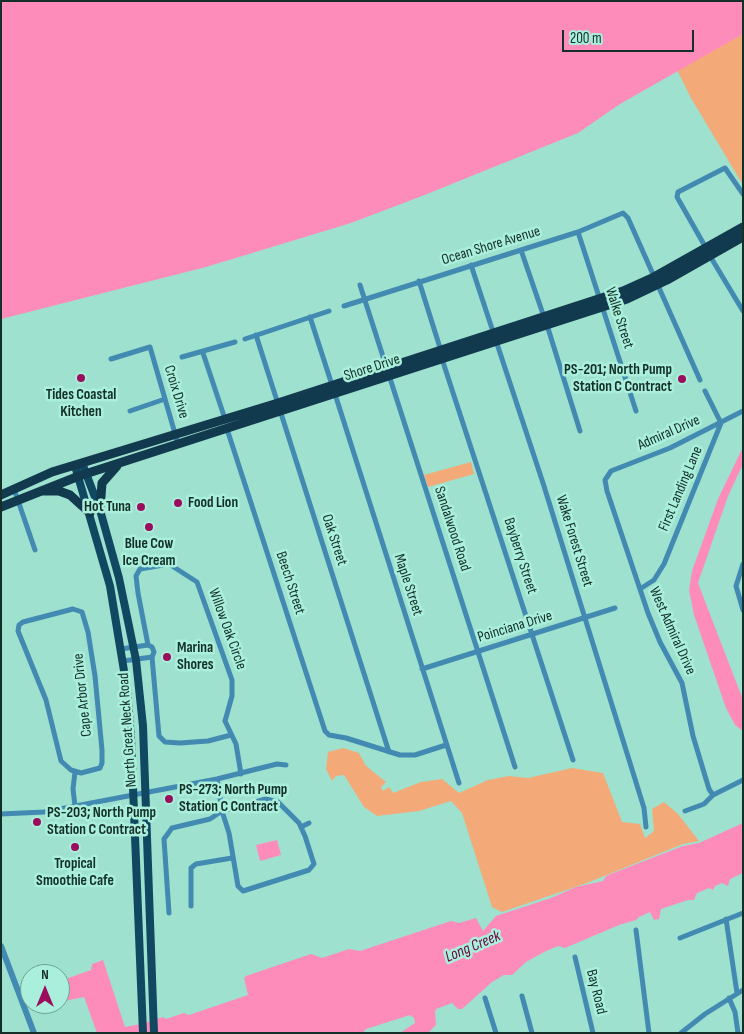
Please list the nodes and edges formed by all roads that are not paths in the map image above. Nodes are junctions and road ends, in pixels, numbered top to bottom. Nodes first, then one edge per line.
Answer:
1 (743, 194) edge
2 (743, 227) edge
3 (578, 232) junction
4 (743, 237) edge
5 (521, 250) junction
6 (708, 252) junction
7 (471, 265) junction
8 (419, 281) junction
9 (656, 281) junction
10 (360, 285) dead end
11 (365, 299) junction
12 (601, 303) junction
13 (344, 306) dead end
14 (329, 311) dead end
15 (743, 312) edge
16 (310, 317) junction
17 (545, 321) junction
18 (256, 335) junction
19 (245, 338) dead end
20 (494, 338) junction
21 (235, 342) dead end
22 (203, 353) junction
23 (442, 355) junction
24 (182, 357) dead end
25 (111, 359) dead end
26 (388, 372) junction
27 (700, 380) dead end
28 (334, 390) junction
29 (705, 391) dead end
30 (165, 399) junction
31 (279, 407) junction
32 (130, 411) dead end
33 (636, 411) dead end
34 (743, 412) edge
35 (721, 423) junction
36 (226, 424) junction
37 (580, 431) dead end
38 (176, 434) junction
39 (178, 444) junction
40 (127, 460) junction
41 (79, 464) junction
42 (83, 475) junction
43 (606, 477) joint
44 (13, 488) junction
45 (31, 493) junction
46 (1, 495) edge
47 (18, 499) junction
48 (1, 507) edge
49 (100, 510) junction
50 (90, 514) junction
51 (35, 550) dead end
52 (743, 564) edge
53 (640, 589) junction
54 (615, 608) dead end
55 (743, 610) edge
56 (584, 618) junction
57 (532, 634) junction
58 (148, 645) junction
59 (134, 647) junction
60 (121, 649) junction
61 (478, 651) junction
62 (152, 658) junction
63 (136, 660) junction
64 (123, 661) junction
65 (422, 669) junction
66 (231, 735) junction
67 (446, 745) junction
68 (389, 752) junction
69 (573, 760) dead end
70 (286, 765) dead end
71 (515, 767) dead end
72 (75, 772) junction
73 (241, 774) junction
74 (217, 779) junction
75 (743, 780) edge
76 (460, 783) dead end
77 (146, 792) junction
78 (133, 794) junction
79 (713, 795) junction
80 (75, 806) junction
81 (222, 811) junction
82 (685, 811) dead end
83 (1, 814) edge
84 (309, 823) dead end
85 (301, 827) junction
86 (646, 827) dead end
87 (232, 858) junction
88 (191, 906) dead end
89 (169, 913) dead end
90 (743, 913) edge
91 (726, 919) junction
92 (636, 930) dead end
93 (680, 938) dead end
94 (1, 946) edge
95 (575, 958) dead end
96 (743, 990) edge
97 (737, 993) junction
98 (522, 996) dead end
99 (485, 998) dead end
100 (729, 998) junction
101 (34, 1033) edge
102 (143, 1033) edge
103 (154, 1033) edge
104 (496, 1033) edge
105 (532, 1033) edge
106 (593, 1033) edge
107 (649, 1033) edge
108 (681, 1033) edge
109 (738, 1033) edge

1 - 6 street
2 - 6 highway, Shore Drive
3 - 5 street, Ocean Shore Avenue
3 - 9 street, Ocean Shore Avenue
3 - 12 street, Walke Street
4 - 6 highway, Shore Drive
5 - 7 street, Ocean Shore Avenue
5 - 17 street
6 - 9 highway, Shore Drive
6 - 15 street
7 - 8 street, Ocean Shore Avenue
7 - 20 street, Wake Forest Street
8 - 11 street, Ocean Shore Avenue
8 - 23 street, Bayberry Street
9 - 12 highway, Shore Drive
9 - 27 street
10 - 11 street
11 - 13 street, Ocean Shore Avenue
11 - 26 street, Sandalwood Road
12 - 17 highway, Shore Drive
12 - 33 street, Walke Street
14 - 16 street
16 - 18 street
16 - 28 street, Maple Street
17 - 20 highway, Shore Drive
17 - 37 street
18 - 19 street
18 - 31 street, Oak Street
20 - 23 highway, Shore Drive
20 - 56 street, Wake Forest Street
21 - 22 street
22 - 24 street
22 - 36 street, Beech Street
23 - 26 highway, Shore Drive
23 - 57 street, Bayberry Street
25 - 30 street, Croix Drive
26 - 28 highway, Shore Drive
26 - 61 street, Sandalwood Road
28 - 31 highway, Shore Drive
28 - 65 street, Maple Street
29 - 35 street
30 - 32 street
30 - 38 street, Croix Drive
31 - 36 highway, Shore Drive
31 - 68 street, Oak Street
34 - 35 street, Admiral Drive
35 - 43 street, Admiral Drive
35 - 53 street, First Landing Lane
36 - 38 highway, Shore Drive
36 - 39 highway, Shore Drive
36 - 68 street, Beech Street
38 - 39 street, Croix Drive
38 - 41 highway, Shore Drive
39 - 40 highway, Shore Drive
40 - 42 highway, Shore Drive
40 - 49 highway
41 - 42 main road, North Great Neck Road
41 - 44 highway, Shore Drive
42 - 45 highway, Shore Drive
42 - 49 main road, North Great Neck Road
42 - 50 main road, North Great Neck Road
43 - 53 street, West Admiral Drive
44 - 46 highway, Shore Drive
44 - 47 street
45 - 47 highway, Shore Drive
45 - 50 highway
47 - 48 highway, Shore Drive
47 - 51 street
49 - 59 main road, North Great Neck Road
50 - 60 main road, North Great Neck Road
52 - 55 street
53 - 79 street, West Admiral Drive
54 - 56 street, Poinciana Drive
56 - 57 street, Poinciana Drive
56 - 86 street, Wake Forest Street
57 - 61 street, Poinciana Drive
57 - 69 street, Bayberry Street
58 - 59 street
58 - 62 street, Willow Oak Circle
58 - 66 street, Willow Oak Circle
59 - 60 street
59 - 63 main road, North Great Neck Road
60 - 64 main road, North Great Neck Road
61 - 65 street, Poinciana Drive
61 - 71 street, Sandalwood Road
62 - 63 street
62 - 66 street, Willow Oak Circle
63 - 64 street
63 - 77 main road, North Great Neck Road
64 - 78 main road, North Great Neck Road
65 - 67 street, Maple Street
66 - 73 street, Willow Oak Circle
67 - 68 street
67 - 76 street, Maple Street
70 - 73 street
72 - 72 street, Cape Arbor Drive
72 - 80 street
73 - 74 street
74 - 77 street
74 - 81 street
75 - 79 street
77 - 78 street
77 - 103 main road, North Great Neck Road
78 - 80 street
78 - 102 main road, North Great Neck Road
79 - 82 street
80 - 83 street
81 - 85 street
81 - 87 street
81 - 89 street
84 - 85 street
85 - 87 street
87 - 88 street
90 - 91 street
91 - 93 street
91 - 97 street
92 - 107 street
94 - 101 street
95 - 106 street, Bay Road
96 - 97 street
97 - 100 street
98 - 105 street
99 - 104 street
100 - 108 street
100 - 109 street

